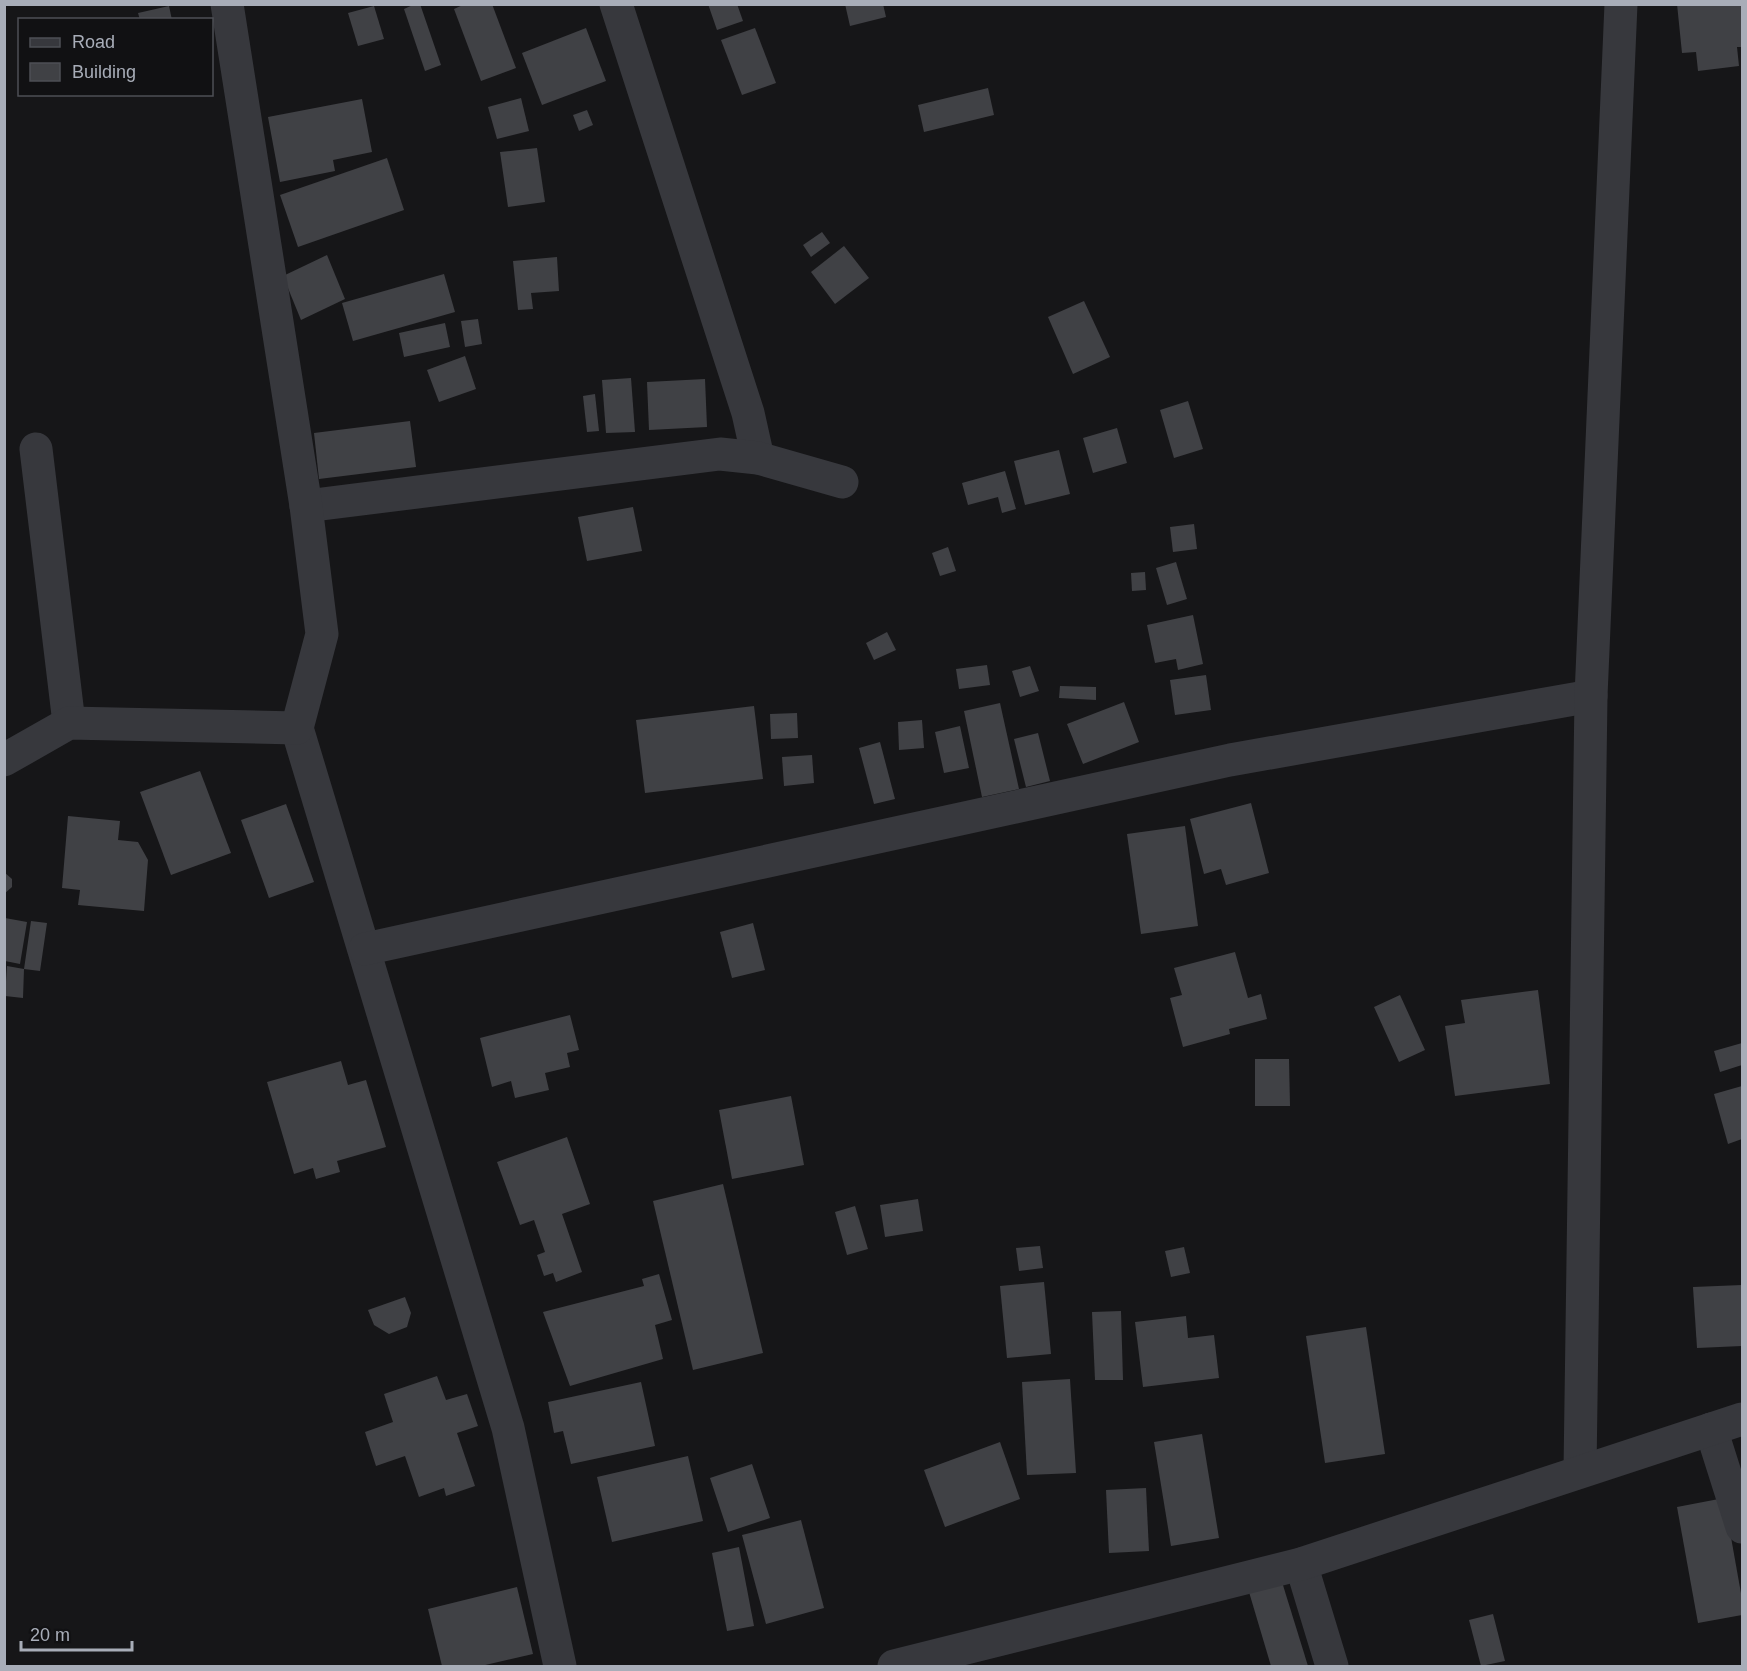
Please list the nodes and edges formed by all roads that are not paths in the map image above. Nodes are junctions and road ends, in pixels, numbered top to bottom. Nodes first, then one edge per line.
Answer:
1 (227, 4) edge
2 (616, 4) edge
3 (1621, 4) edge
4 (36, 449) dead end
5 (758, 458) junction
6 (842, 482) dead end
7 (306, 506) junction
8 (1591, 696) junction
9 (69, 723) junction
10 (297, 728) junction
11 (4, 760) edge
12 (365, 949) junction
13 (1743, 1419) edge
14 (1711, 1429) junction
15 (1580, 1471) junction
16 (1743, 1527) edge
17 (1301, 1564) junction
18 (560, 1666) edge
19 (894, 1666) edge
20 (1332, 1666) edge

1 - 7 street
2 - 5 street
3 - 8 street
4 - 9 street
5 - 6 street
5 - 7 street
7 - 10 street
8 - 12 street
8 - 15 street
9 - 10 street
9 - 11 street
10 - 12 street
12 - 18 street
13 - 14 street
14 - 15 street
14 - 16 street
15 - 17 street
17 - 19 street
17 - 20 street

